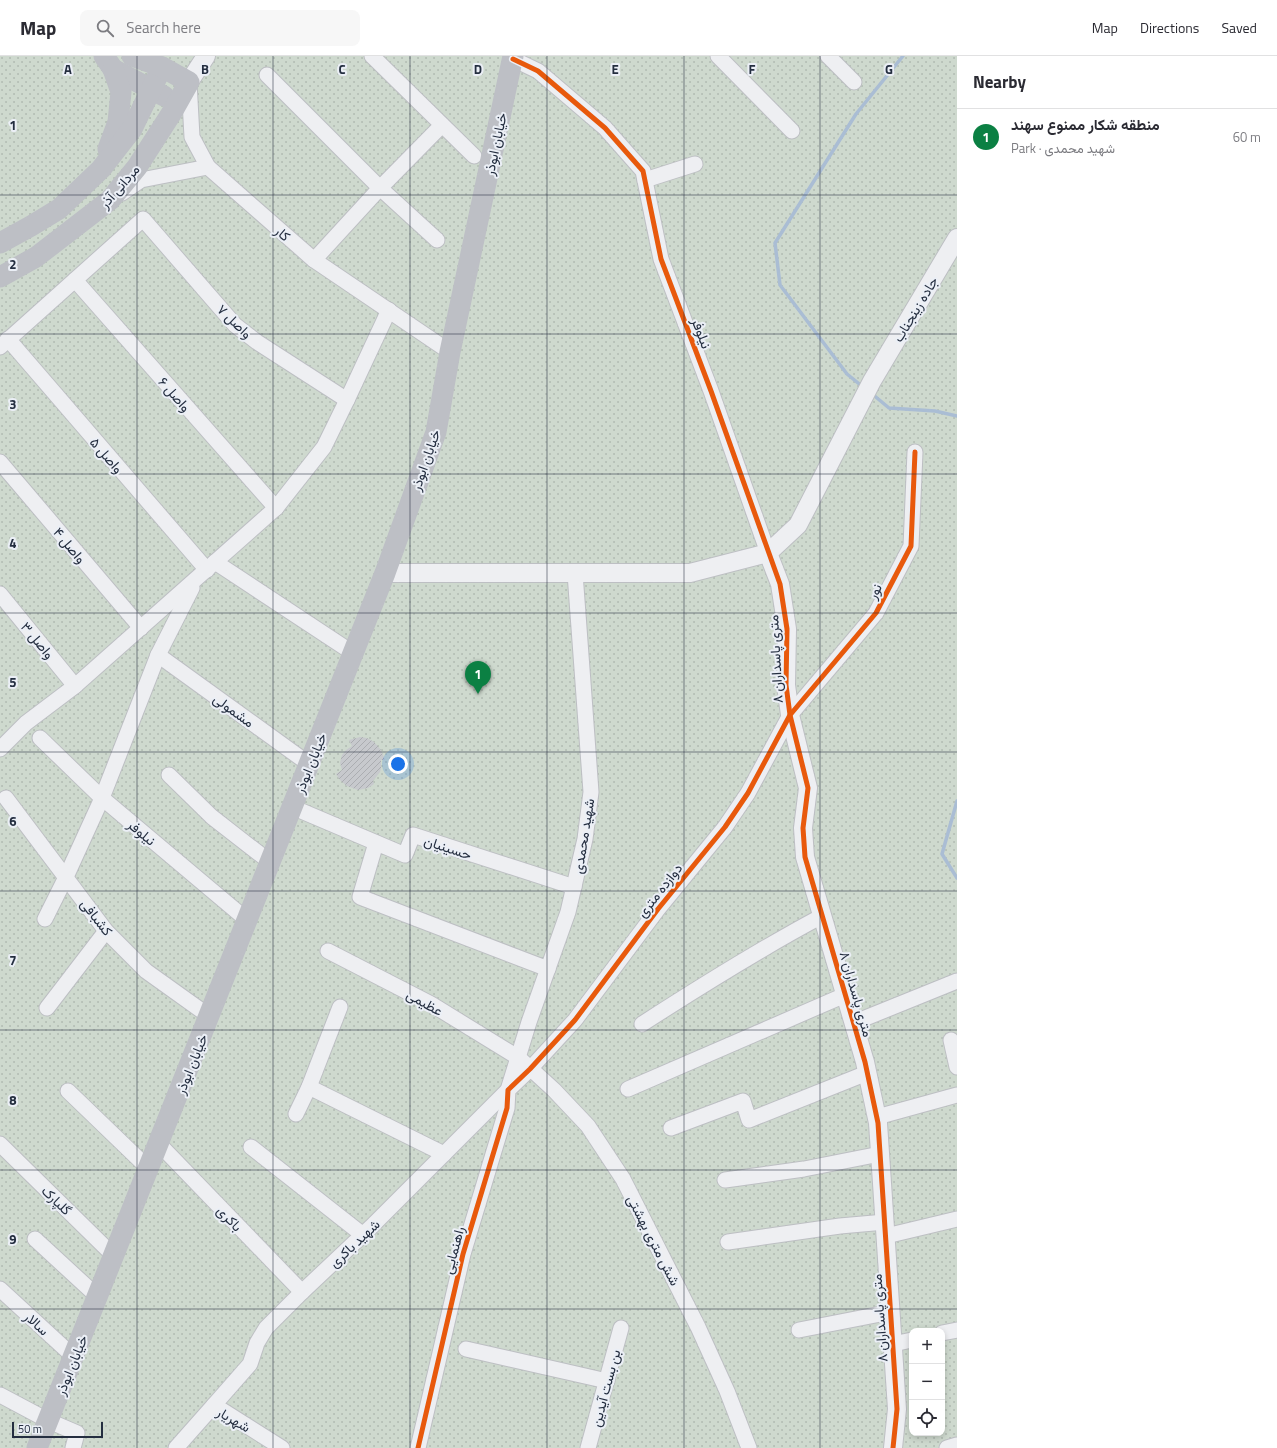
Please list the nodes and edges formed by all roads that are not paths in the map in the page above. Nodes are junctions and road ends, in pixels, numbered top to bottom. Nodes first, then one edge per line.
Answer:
1 (132, 56) edge
2 (206, 56) edge
3 (372, 56) edge
4 (718, 56) edge
5 (828, 56) edge
6 (513, 57) edge
7 (108, 62) edge
8 (166, 62) edge
9 (267, 76) dead end
10 (189, 82) junction
11 (854, 82) dead end
12 (151, 90) junction
13 (177, 103) junction
14 (442, 125) junction
15 (792, 131) dead end
16 (474, 156) dead end
17 (695, 164) dead end
18 (208, 167) junction
19 (101, 168) junction
20 (645, 180) junction
21 (380, 188) junction
22 (110, 200) junction
23 (957, 238) edge
24 (437, 240) dead end
25 (0, 243) edge
26 (314, 260) junction
27 (0, 277) edge
28 (75, 280) junction
29 (389, 310) junction
30 (4, 343) edge
31 (450, 352) junction
32 (347, 400) junction
33 (915, 452) dead end
34 (0, 462) edge
35 (276, 508) junction
36 (768, 553) junction
37 (206, 570) junction
38 (385, 573) junction
39 (575, 573) junction
40 (0, 594) edge
41 (141, 628) junction
42 (353, 653) junction
43 (158, 655) junction
44 (75, 686) junction
45 (790, 715) junction
46 (40, 738) dead end
47 (3, 740) edge
48 (309, 764) junction
49 (169, 775) dead end
50 (6, 798) dead end
51 (102, 798) junction
52 (292, 807) junction
53 (376, 843) junction
54 (270, 862) junction
55 (66, 877) junction
56 (574, 888) junction
57 (822, 916) junction
58 (45, 919) dead end
59 (247, 920) junction
60 (106, 930) junction
61 (328, 951) dead end
62 (548, 969) junction
63 (957, 981) edge
64 (845, 995) junction
65 (47, 1008) dead end
66 (340, 1008) dead end
67 (209, 1016) junction
68 (853, 1023) junction
69 (642, 1024) dead end
70 (951, 1040) dead end
71 (519, 1058) junction
72 (957, 1067) edge
73 (530, 1069) junction
74 (867, 1073) junction
75 (308, 1087) junction
76 (628, 1089) dead end
77 (508, 1090) junction
78 (68, 1091) dead end
79 (957, 1095) edge
80 (296, 1114) dead end
81 (877, 1117) junction
82 (671, 1128) dead end
83 (0, 1144) edge
84 (159, 1144) junction
85 (250, 1147) dead end
86 (444, 1154) junction
87 (880, 1154) junction
88 (149, 1169) junction
89 (725, 1180) dead end
90 (957, 1219) edge
91 (885, 1229) junction
92 (363, 1235) junction
93 (35, 1239) dead end
94 (728, 1242) dead end
95 (114, 1256) junction
96 (0, 1289) edge
97 (302, 1292) junction
98 (98, 1297) junction
99 (891, 1312) junction
100 (621, 1328) dead end
101 (799, 1330) dead end
102 (957, 1330) edge
103 (945, 1332) edge
104 (909, 1341) edge
105 (893, 1344) junction
106 (466, 1350) dead end
107 (74, 1357) junction
108 (607, 1381) junction
109 (0, 1395) edge
110 (214, 1405) junction
111 (49, 1421) junction
112 (77, 1443) edge
113 (957, 1445) edge
114 (37, 1448) edge
115 (176, 1448) edge
116 (282, 1448) edge
117 (418, 1448) edge
118 (588, 1448) edge
119 (750, 1448) edge
120 (893, 1448) edge
121 (947, 1448) edge

1 - 8 main road
2 - 10 street
3 - 14 street
4 - 15 street
5 - 11 street
6 - 20 street, نیلوفر
6 - 31 main road, خیابان ابوذر
7 - 12 main road
7 - 19 main road
8 - 10 main road
8 - 12 main road, مردانی آذر
9 - 21 street
10 - 13 main road, مردانی آذر
10 - 18 street
12 - 13 main road
12 - 19 main road, مردانی آذر
13 - 22 main road, مردانی آذر
14 - 16 street
14 - 21 street
17 - 20 street
18 - 22 street
18 - 26 street, کار
19 - 25 main road, مردانی آذر
20 - 36 street, نیلوفر
21 - 24 street
21 - 26 street
22 - 27 main road, مردانی آذر
23 - 36 street, جاده زینجناب
26 - 29 street, کار
28 - 30 street
28 - 32 street, واصل ۷
28 - 35 street, واصل ۶
29 - 31 street, کار
29 - 32 street
30 - 37 street, واصل ۵
31 - 38 main road, خیابان ابوذر
32 - 35 street
33 - 45 street, نور
34 - 41 street, واصل ۴
35 - 37 street
36 - 39 street
36 - 45 street, ۸ متری پاسداران
37 - 41 street
37 - 42 street, واصل ۵
37 - 43 street
38 - 39 street
38 - 42 main road, خیابان ابوذر
39 - 56 street, شهید محمدی
40 - 44 street, واصل ۳
41 - 44 street
42 - 48 main road, خیابان ابوذر
43 - 48 street, مشمولی
43 - 51 street
44 - 47 street
45 - 57 street, ۸ متری پاسداران
45 - 73 street, دوازده متری
46 - 51 street, نیلوفر
48 - 52 main road, خیابان ابوذر
49 - 54 street
50 - 55 street, کشبافی
51 - 55 street
51 - 59 street, نیلوفر
52 - 53 street, حسینیان
52 - 54 main road, خیابان ابوذر
53 - 56 street, حسینیان
53 - 62 street
54 - 59 main road, خیابان ابوذر
55 - 58 street
55 - 60 street, کشبافی
56 - 62 street, شهید محمدی
57 - 64 street, ۸ متری پاسداران
57 - 69 street
59 - 67 main road, خیابان ابوذر
60 - 65 street
60 - 67 street, کشبافی
61 - 71 street, عظیمی
62 - 71 street, شهید محمدی
63 - 68 street
64 - 68 street, ۸ متری پاسداران
64 - 76 street
66 - 75 street
67 - 84 main road, خیابان ابوذر
68 - 74 street, ۸ متری پاسداران
70 - 72 street
71 - 73 street, شش متری بهشتی
71 - 77 street, شهید محمدی
73 - 77 street
73 - 119 street, شش متری بهشتی
74 - 81 street, ۸ متری پاسداران
74 - 82 street
75 - 80 street
75 - 86 street
77 - 86 street, شهید باکری
77 - 117 street, راهنمایی
78 - 88 street
79 - 81 street
81 - 87 street, ۸ متری پاسداران
83 - 95 street, گلپارک
84 - 88 main road, خیابان ابوذر
84 - 97 street, باکری
85 - 92 street
86 - 92 street, شهید باکری
87 - 89 street
87 - 91 street, ۸ متری پاسداران
88 - 95 main road, خیابان ابوذر
90 - 91 street
91 - 94 street
91 - 99 street, ۸ متری پاسداران
92 - 97 street, شهید باکری
93 - 98 street
95 - 98 main road, خیابان ابوذر
96 - 107 street, سالار
97 - 110 street, شهید باکری
98 - 107 main road, خیابان ابوذر
99 - 101 street
99 - 105 street, ۸ متری پاسداران
100 - 108 street, بن بست آیدین
102 - 103 street
104 - 105 street
105 - 120 street, ۸ متری پاسداران
106 - 108 street
107 - 111 main road, خیابان ابوذر
108 - 118 street, بن بست آیدین
109 - 111 street
110 - 115 street, شهریار
110 - 116 street, شهریار
111 - 112 street
111 - 114 main road, خیابان ابوذر
113 - 121 street

